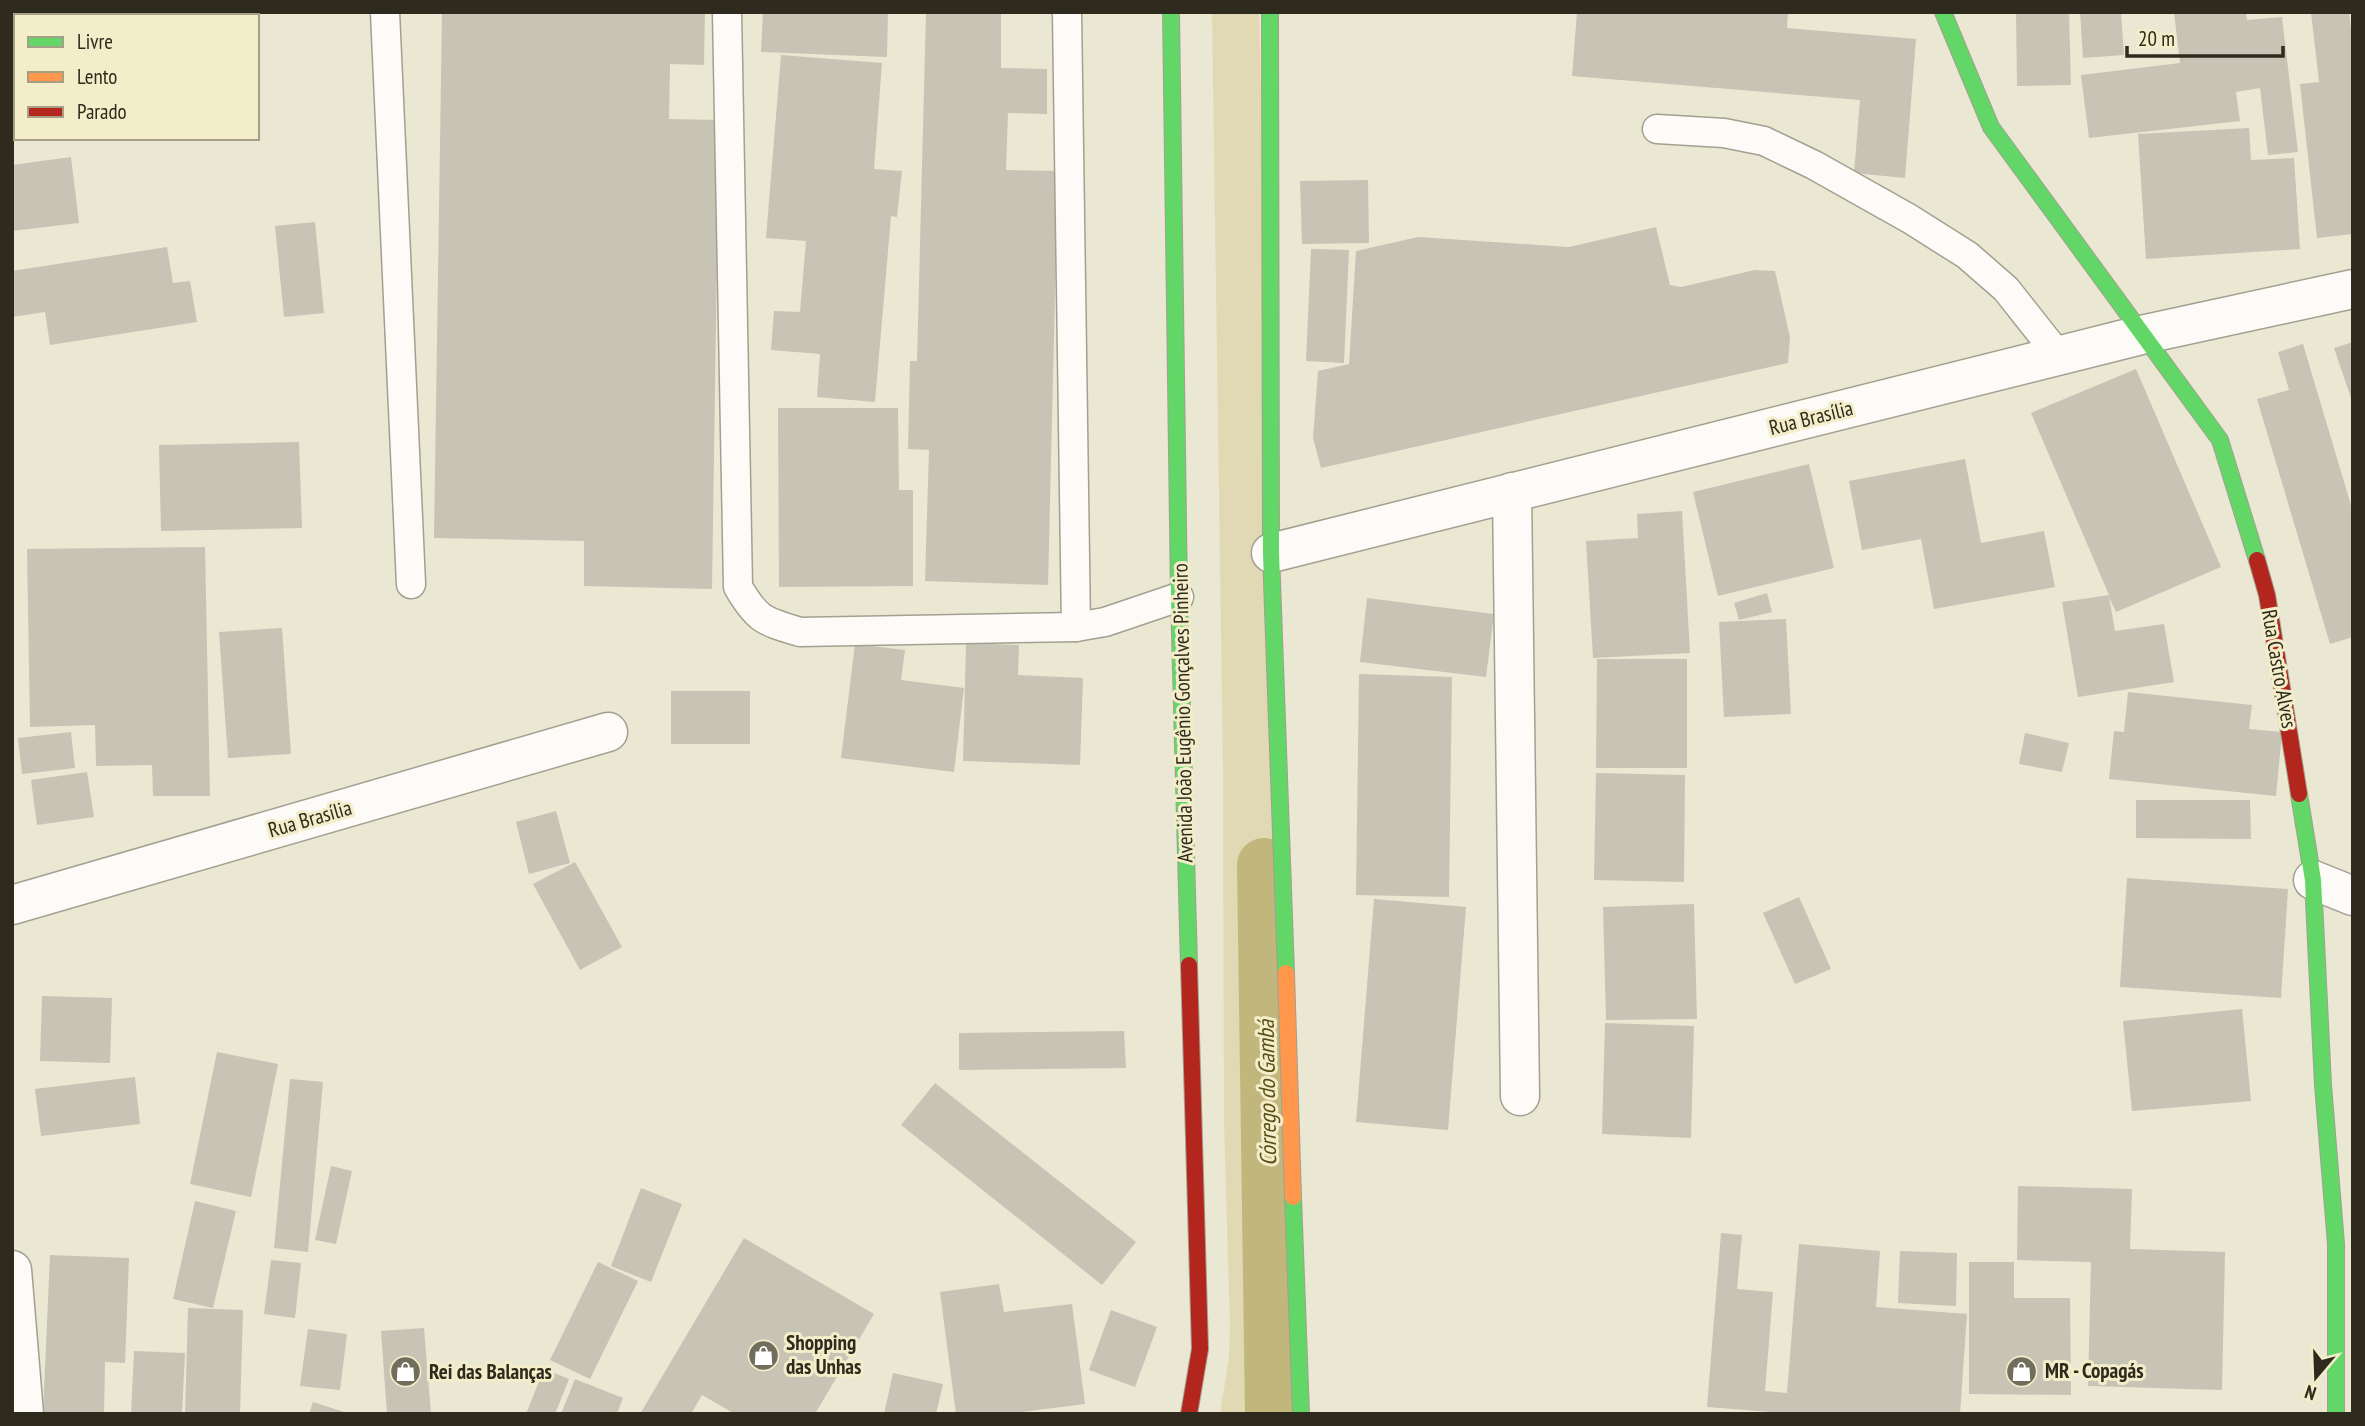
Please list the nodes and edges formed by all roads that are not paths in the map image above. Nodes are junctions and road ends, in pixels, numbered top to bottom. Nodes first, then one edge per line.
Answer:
1 (385, 12) edge
2 (727, 12) edge
3 (1067, 12) edge
4 (1171, 12) edge
5 (1270, 12) edge
6 (1943, 12) edge
7 (1657, 129) dead end
8 (2353, 289) edge
9 (2141, 335) junction
10 (2059, 356) junction
11 (1512, 492) junction
12 (1271, 553) junction
13 (411, 584) dead end
14 (1180, 597) junction
15 (1076, 627) junction
16 (608, 732) dead end
17 (2313, 880) junction
18 (2353, 896) edge
19 (12, 905) edge
20 (1520, 1096) dead end
21 (12, 1270) edge
22 (24, 1414) edge
23 (1189, 1414) edge
24 (1301, 1414) edge
25 (2336, 1414) edge

1 - 13 lane
2 - 15 lane
3 - 15 lane
4 - 14 street, Avenida João Eugênio Gonçalves Pinheiro
5 - 12 street
6 - 9 street, Rua Castro Alves
7 - 10 lane
8 - 9 street, Rua Brasília
9 - 10 street, Rua Brasília
9 - 17 street, Rua Castro Alves
10 - 11 street, Rua Brasília
11 - 12 street, Rua Brasília
11 - 20 street
12 - 24 street
14 - 15 lane
14 - 23 street, Avenida João Eugênio Gonçalves Pinheiro
16 - 19 street, Rua Brasília
17 - 18 street
17 - 25 street, Rua Castro Alves
21 - 22 street

